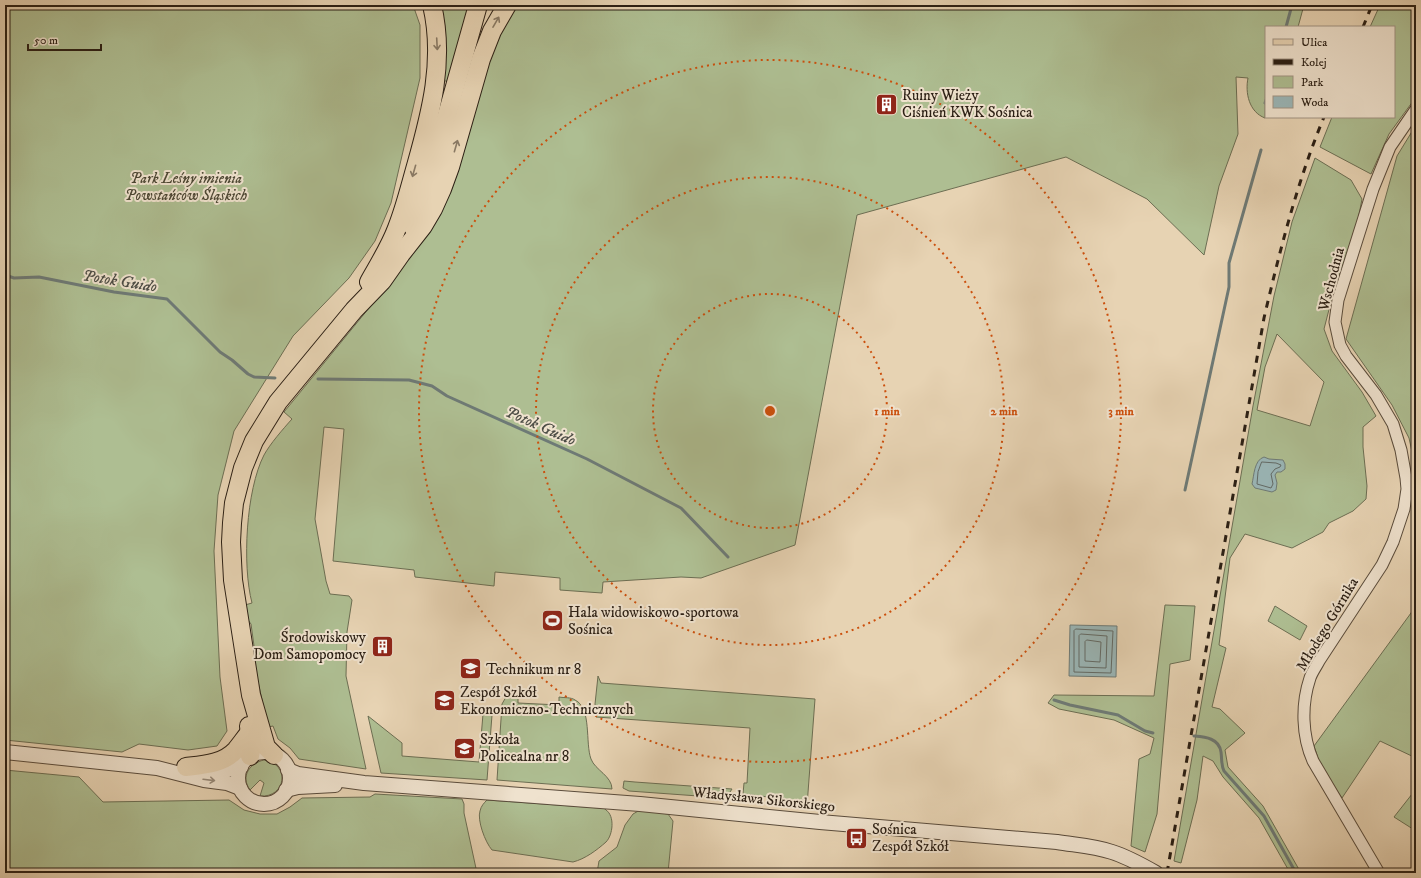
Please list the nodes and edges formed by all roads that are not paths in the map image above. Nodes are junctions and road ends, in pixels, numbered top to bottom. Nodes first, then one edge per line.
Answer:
1 (432, 5) edge
2 (478, 5) edge
3 (507, 5) edge
4 (1416, 110) edge
5 (401, 254) junction
6 (354, 310) junction
7 (1411, 500) edge
8 (251, 695) junction
9 (250, 732) junction
10 (5, 752) edge
11 (274, 754) junction
12 (245, 761) junction
13 (186, 767) junction
14 (158, 768) junction
15 (288, 770) junction
16 (364, 783) junction
17 (240, 788) junction
18 (286, 790) junction
19 (1156, 873) edge
20 (1379, 873) edge

1 -> 6 main road
2 - 5 main road
5 -> 3 main road
4 - 7 street, Wschodnia
5 - 6 main road
6 - 8 main road
7 - 20 street, Młodego Górnika
8 - 9 main road
8 - 11 main road
9 - 12 main road
9 - 13 main road
10 - 14 street
11 - 12 street
11 - 15 street
12 - 13 street
12 - 17 street
13 - 14 street
14 -> 17 street
15 - 16 street, Władysława Sikorskiego
15 - 18 street
16 - 18 street, Władysława Sikorskiego
16 - 19 street, Władysława Sikorskiego
17 - 18 street

